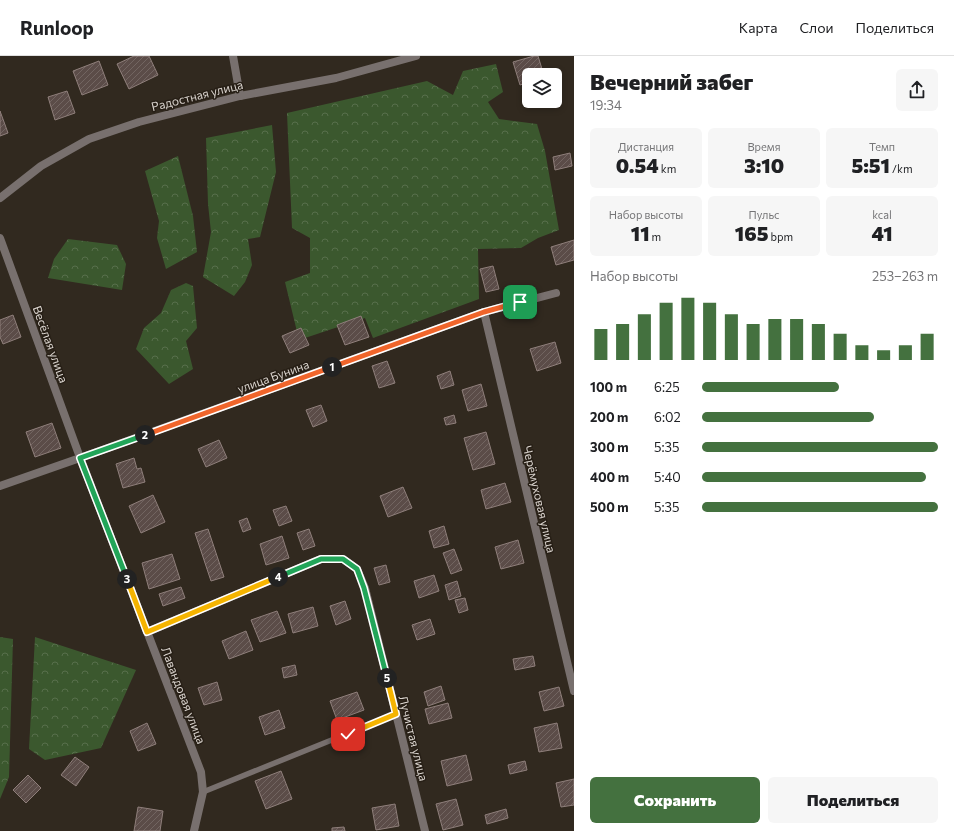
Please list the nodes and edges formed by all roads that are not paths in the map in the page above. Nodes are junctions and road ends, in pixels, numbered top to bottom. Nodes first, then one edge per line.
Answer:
1 (233, 56) edge
2 (416, 56) edge
3 (240, 96) junction
4 (0, 198) edge
5 (0, 238) edge
6 (556, 293) dead end
7 (484, 312) junction
8 (80, 458) junction
9 (0, 486) edge
10 (147, 632) junction
11 (572, 676) edge
12 (574, 691) edge
13 (396, 714) junction
14 (203, 792) junction
15 (194, 831) edge
16 (425, 831) edge

1 - 3 street
2 - 3 street, Радостная улица
3 - 4 street, Радостная улица
5 - 8 street, Весёлая улица
6 - 7 street, улица Бунина
7 - 8 street, улица Бунина
7 - 11 street, Черёмуховая улица
8 - 9 street, улица Бунина
8 - 10 street, Лавандовая улица
10 - 13 street, Лучистая улица
10 - 14 street, Лавандовая улица
11 - 12 street, Черёмуховая улица
13 - 14 lane
13 - 16 street, Лучистая улица
14 - 15 street, Лавандовая улица

